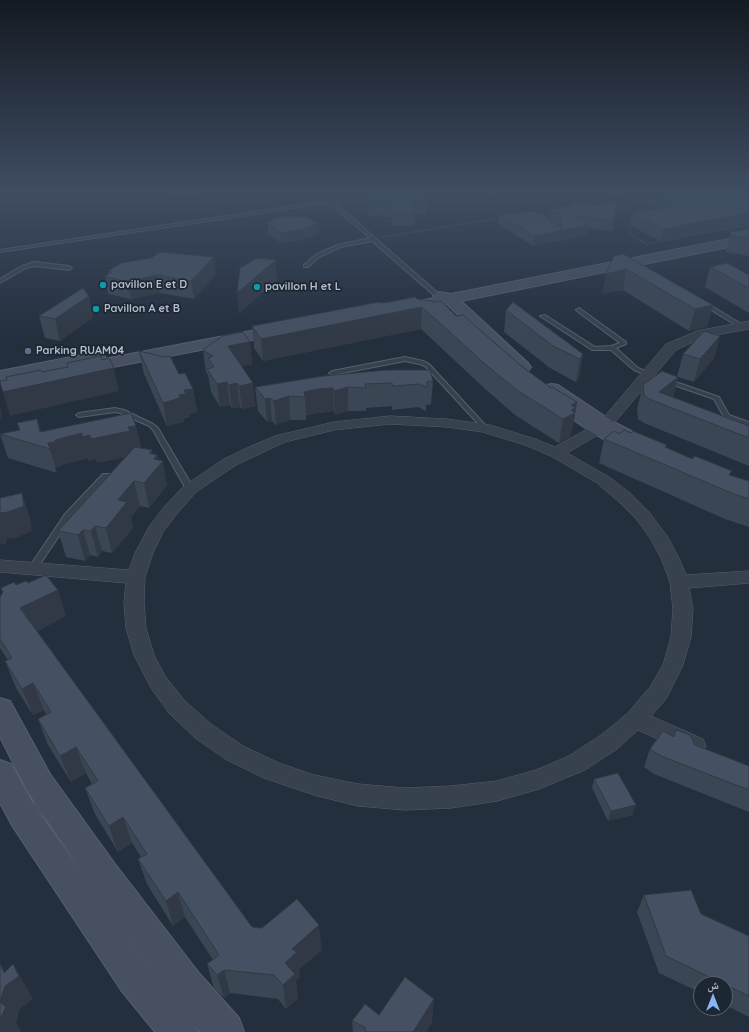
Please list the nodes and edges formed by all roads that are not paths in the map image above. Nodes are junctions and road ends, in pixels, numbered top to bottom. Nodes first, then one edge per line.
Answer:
1 (58, 242) edge
2 (358, 242) edge
3 (377, 242) edge
4 (710, 242) edge
5 (733, 242) edge
6 (0, 251) edge
7 (306, 266) dead end
8 (69, 268) dead end
9 (0, 281) edge
10 (442, 299) junction
11 (698, 299) edge
12 (393, 306) edge
13 (579, 310) dead end
14 (543, 316) dead end
15 (746, 326) edge
16 (612, 348) junction
17 (332, 373) dead end
18 (648, 374) junction
19 (0, 376) edge
20 (0, 384) edge
21 (79, 415) dead end
22 (749, 424) edge
23 (602, 427) junction
24 (485, 428) junction
25 (556, 453) junction
26 (655, 455) edge
27 (106, 476) edge
28 (190, 489) junction
29 (0, 566) edge
30 (33, 568) junction
31 (136, 577) junction
32 (749, 577) edge
33 (679, 582) junction
34 (0, 709) edge
35 (636, 720) junction
36 (714, 754) edge
37 (0, 773) edge
38 (179, 1032) edge
39 (225, 1032) edge

1 - 6 lane
2 - 7 lane
3 - 10 lane
4 - 10 main road
5 - 10 main road
8 - 9 lane
10 - 12 main road
10 - 23 main road
10 - 23 main road
11 - 15 lane
13 - 16 lane
14 - 16 lane
15 - 18 street
16 - 18 lane
17 - 24 lane
18 - 22 lane
18 - 23 street
19 - 20 main road
21 - 28 lane
23 - 25 street
23 - 26 main road
24 - 25 street
24 - 28 street
25 - 33 street
27 - 30 lane
28 - 31 street
29 - 30 street
30 - 31 street
31 - 35 street
32 - 33 street
33 - 35 street
34 - 39 main road
35 - 36 street
37 - 38 main road

